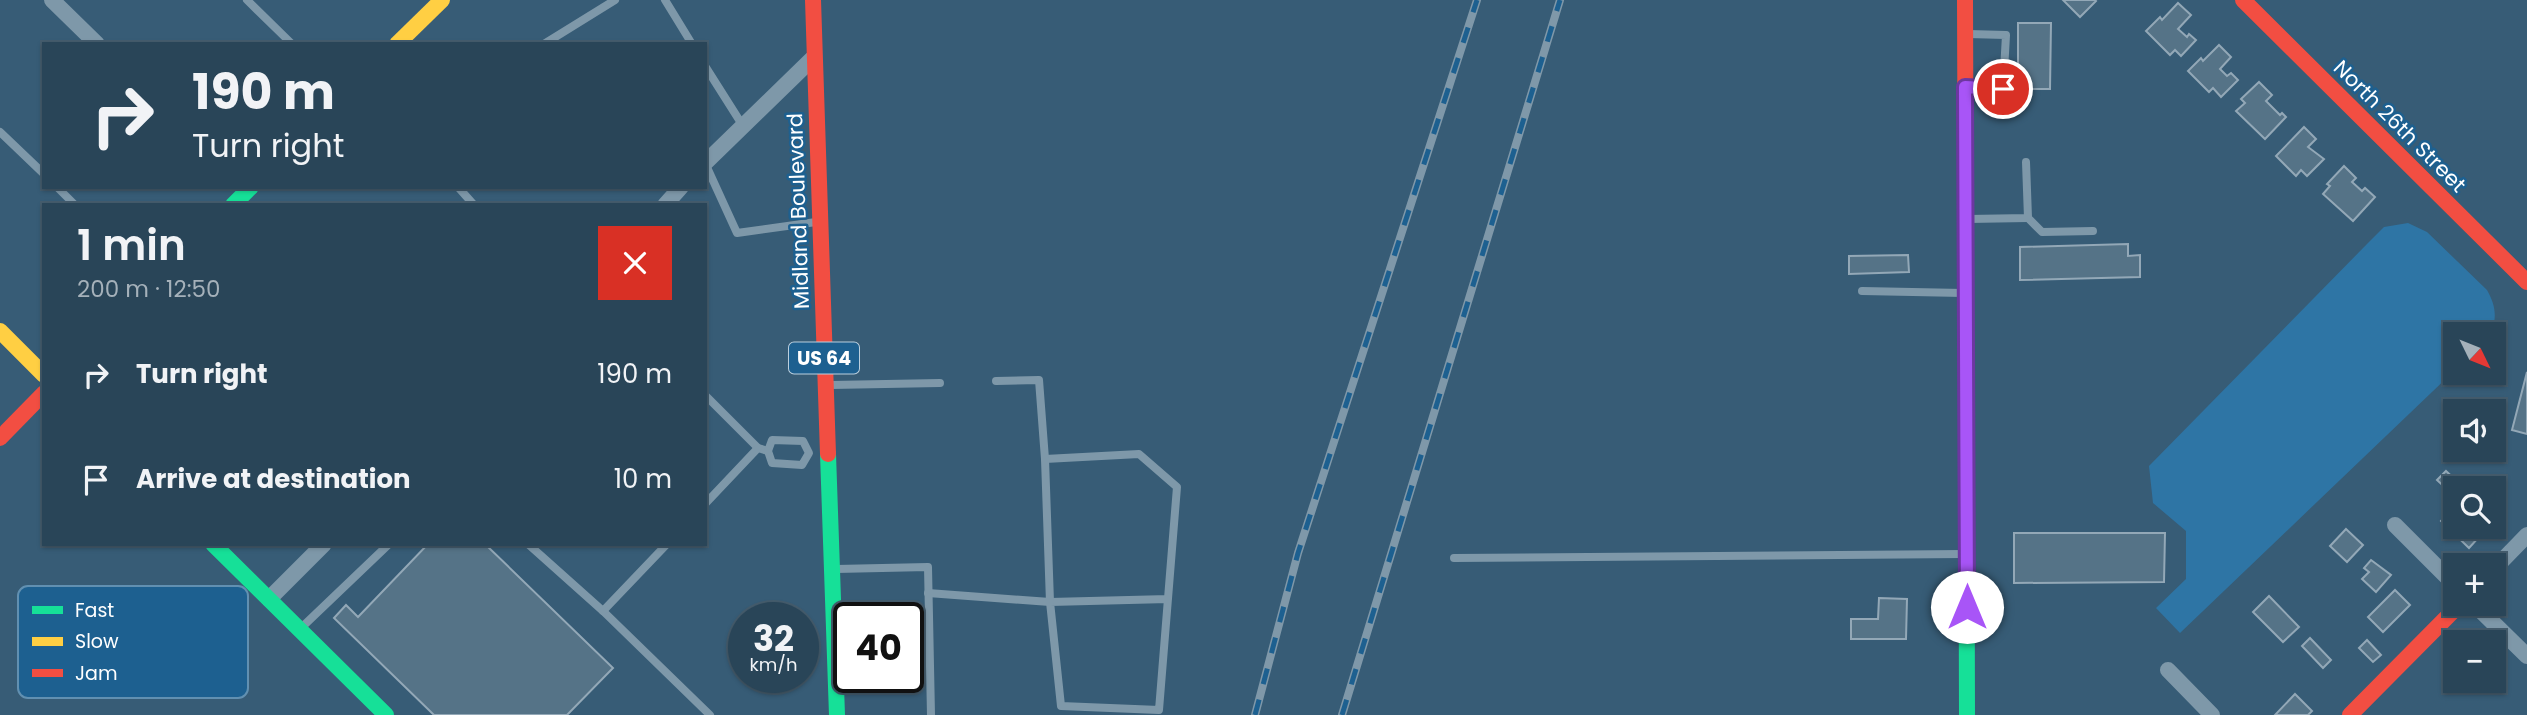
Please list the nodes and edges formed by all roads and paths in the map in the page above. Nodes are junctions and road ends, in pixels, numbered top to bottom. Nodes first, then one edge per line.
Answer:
1 (52, 0) edge
2 (247, 0) edge
3 (615, 0) edge
4 (665, 0) edge
5 (813, 0) edge
6 (1965, 0) edge
7 (2243, 0) edge
8 (436, 2) edge
9 (1965, 34) junction
10 (95, 42) edge
11 (290, 42) edge
12 (399, 42) edge
13 (547, 42) edge
14 (691, 42) edge
15 (814, 57) junction
16 (707, 69) edge
17 (1965, 87) junction
18 (743, 126) junction
19 (0, 132) edge
20 (707, 161) edge
21 (2026, 162) dead end
22 (707, 167) edge
23 (42, 172) edge
24 (59, 189) edge
25 (247, 189) edge
26 (460, 189) edge
27 (679, 189) edge
28 (73, 203) edge
29 (235, 203) edge
30 (472, 203) edge
31 (667, 203) edge
32 (2028, 218) junction
33 (1965, 219) junction
34 (819, 222) junction
35 (2093, 231) dead end
36 (2527, 282) edge
37 (1862, 291) dead end
38 (1966, 293) junction
39 (0, 331) edge
40 (42, 373) edge
41 (996, 381) dead end
42 (940, 383) dead end
43 (825, 385) junction
44 (42, 395) edge
45 (707, 397) edge
46 (0, 438) edge
47 (758, 448) junction
48 (768, 452) junction
49 (809, 453) junction
50 (829, 456) junction
51 (1045, 459) junction
52 (707, 502) edge
53 (2395, 525) dead end
54 (2527, 535) edge
55 (216, 546) edge
56 (322, 546) edge
57 (387, 546) edge
58 (530, 546) edge
59 (665, 546) edge
60 (1967, 554) junction
61 (2506, 557) edge
62 (1454, 558) dead end
63 (833, 569) junction
64 (2443, 573) edge
65 (928, 593) junction
66 (269, 599) junction
67 (1168, 599) junction
68 (1050, 602) junction
69 (603, 611) junction
70 (2448, 616) edge
71 (2486, 616) edge
72 (300, 630) junction
73 (2527, 656) edge
74 (2168, 670) dead end
75 (386, 715) edge
76 (710, 715) edge
77 (837, 715) edge
78 (931, 715) edge
79 (1967, 715) edge
80 (2211, 715) edge
81 (2350, 715) edge

1 - 10 street
2 - 11 lane
3 - 13 lane
4 - 14 lane
5 - 15 street, Midland Boulevard / US 64
6 - 9 street
7 - 36 street, North 26th Street
8 - 12 street
9 - 17 street
9 - 17 lane
15 - 18 street
15 - 34 street, Midland Boulevard / US 64
16 - 18 lane
17 - 33 street
18 - 20 street
19 - 23 lane
21 - 32 lane
22 - 34 lane
24 - 28 lane
25 - 29 street
26 - 30 lane
27 - 31 street
32 - 33 lane
32 - 35 lane
33 - 38 street
34 - 43 street, Midland Boulevard / US 64
37 - 38 lane
38 - 60 street
39 - 40 street
41 - 51 lane
42 - 43 lane
43 - 50 street, Midland Boulevard / US 64
44 - 46 street
45 - 47 lane
47 - 48 lane
47 - 52 lane
48 - 49 lane
48 - 49 lane
49 - 50 lane
50 - 63 street, Midland Boulevard / US 64
51 - 67 lane
51 - 68 lane
53 - 64 street
54 - 61 street
55 - 66 street
56 - 66 street
57 - 72 lane
58 - 69 lane
59 - 69 lane
60 - 62 lane
60 - 79 street
63 - 65 lane
63 - 77 street, Midland Boulevard / US 64
65 - 68 lane
65 - 78 lane
66 - 72 street
67 - 68 lane
67 - 68 lane
69 - 76 lane
70 - 81 street
71 - 73 street
72 - 75 street
74 - 80 street

